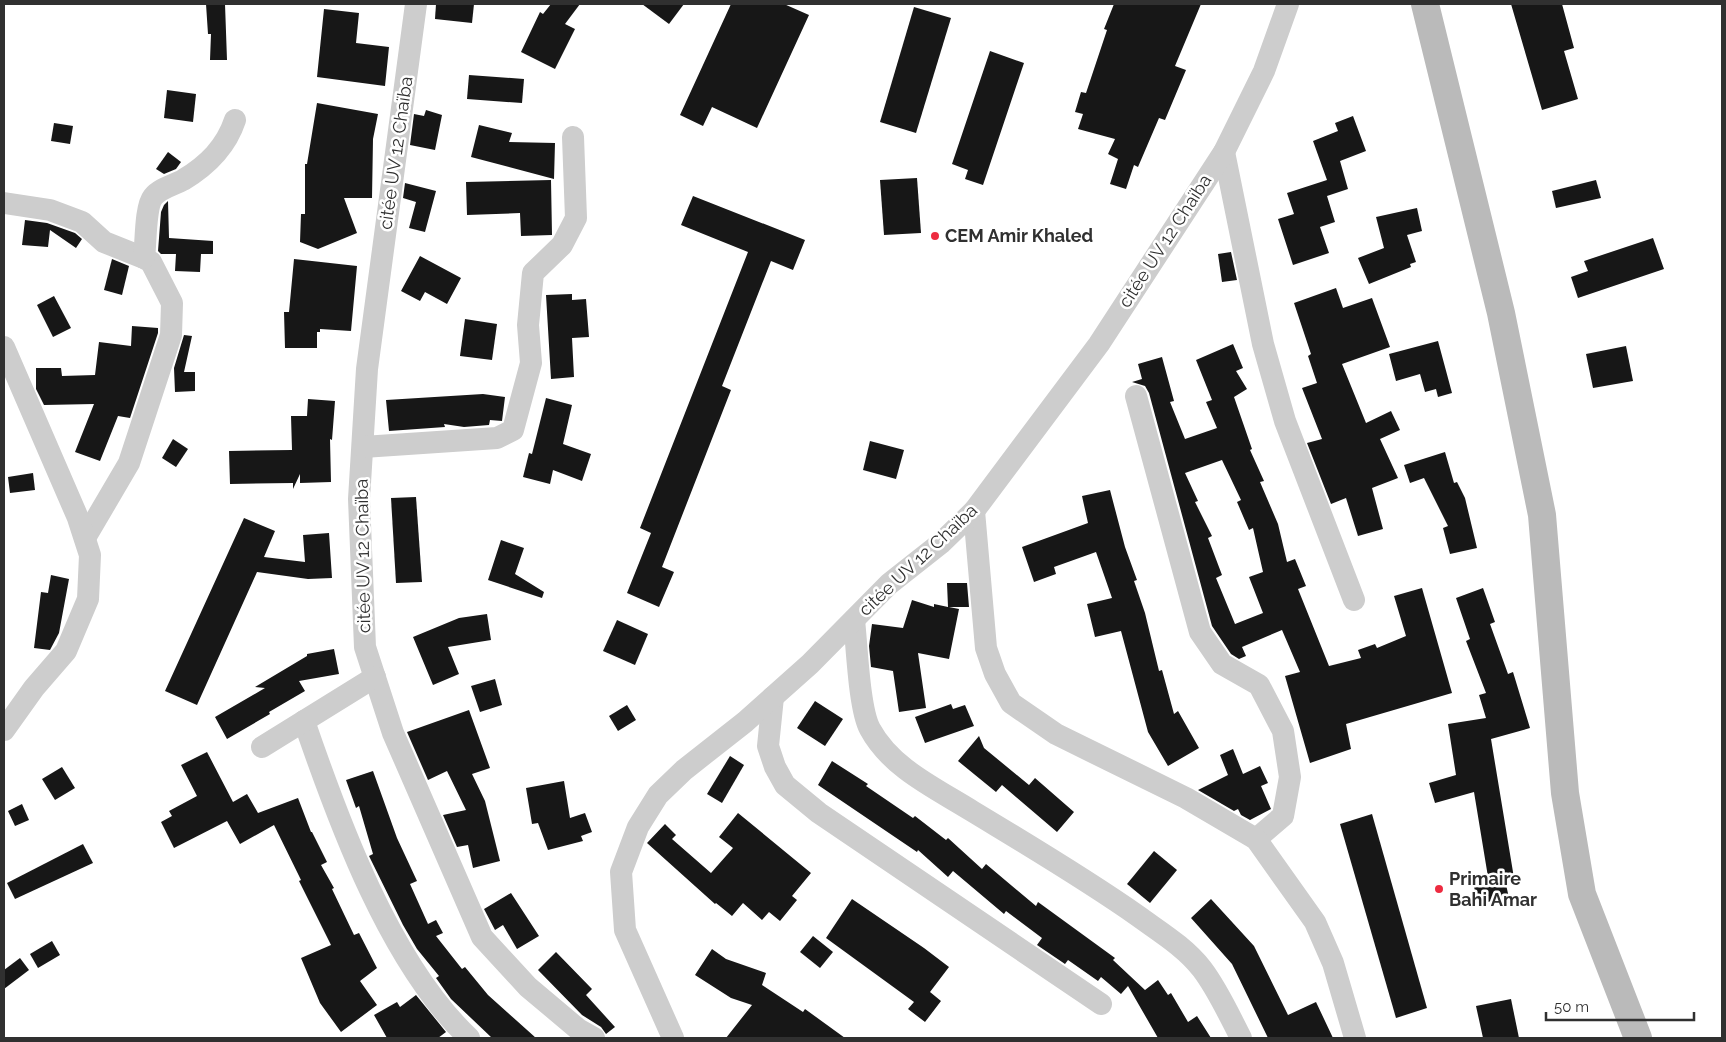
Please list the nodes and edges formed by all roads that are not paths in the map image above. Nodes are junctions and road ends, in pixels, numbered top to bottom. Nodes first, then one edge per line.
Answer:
1 (416, 4) edge
2 (1288, 4) edge
3 (1425, 4) edge
4 (234, 120) dead end
5 (574, 137) dead end
6 (1224, 152) junction
7 (4, 203) edge
8 (144, 258) junction
9 (4, 347) edge
10 (1136, 396) dead end
11 (363, 446) junction
12 (974, 511) junction
13 (85, 538) junction
14 (1354, 600) dead end
15 (854, 620) junction
16 (375, 677) junction
17 (774, 697) junction
18 (304, 721) junction
19 (4, 730) edge
20 (262, 747) dead end
21 (1256, 839) junction
22 (1101, 1004) dead end
23 (469, 1038) edge
24 (594, 1038) edge
25 (673, 1038) edge
26 (1241, 1038) edge
27 (1354, 1038) edge
28 (1638, 1038) edge

1 - 11 street, citée UV 12 Chaïba
2 - 6 street, citée UV 12 Chaïba
3 - 28 street
4 - 8 street
5 - 11 street
6 - 12 street, citée UV 12 Chaïba
6 - 14 street
7 - 8 street
8 - 13 street
9 - 13 street
10 - 21 street
11 - 16 street, citée UV 12 Chaïba
12 - 15 street, citée UV 12 Chaïba
12 - 21 street
13 - 19 street
15 - 17 street, citée UV 12 Chaïba
15 - 26 street
16 - 18 street
16 - 24 street, citée UV 12 Chaïba
17 - 22 street
17 - 25 street, citée UV 12 Chaïba
18 - 20 street
18 - 23 street
21 - 27 street

